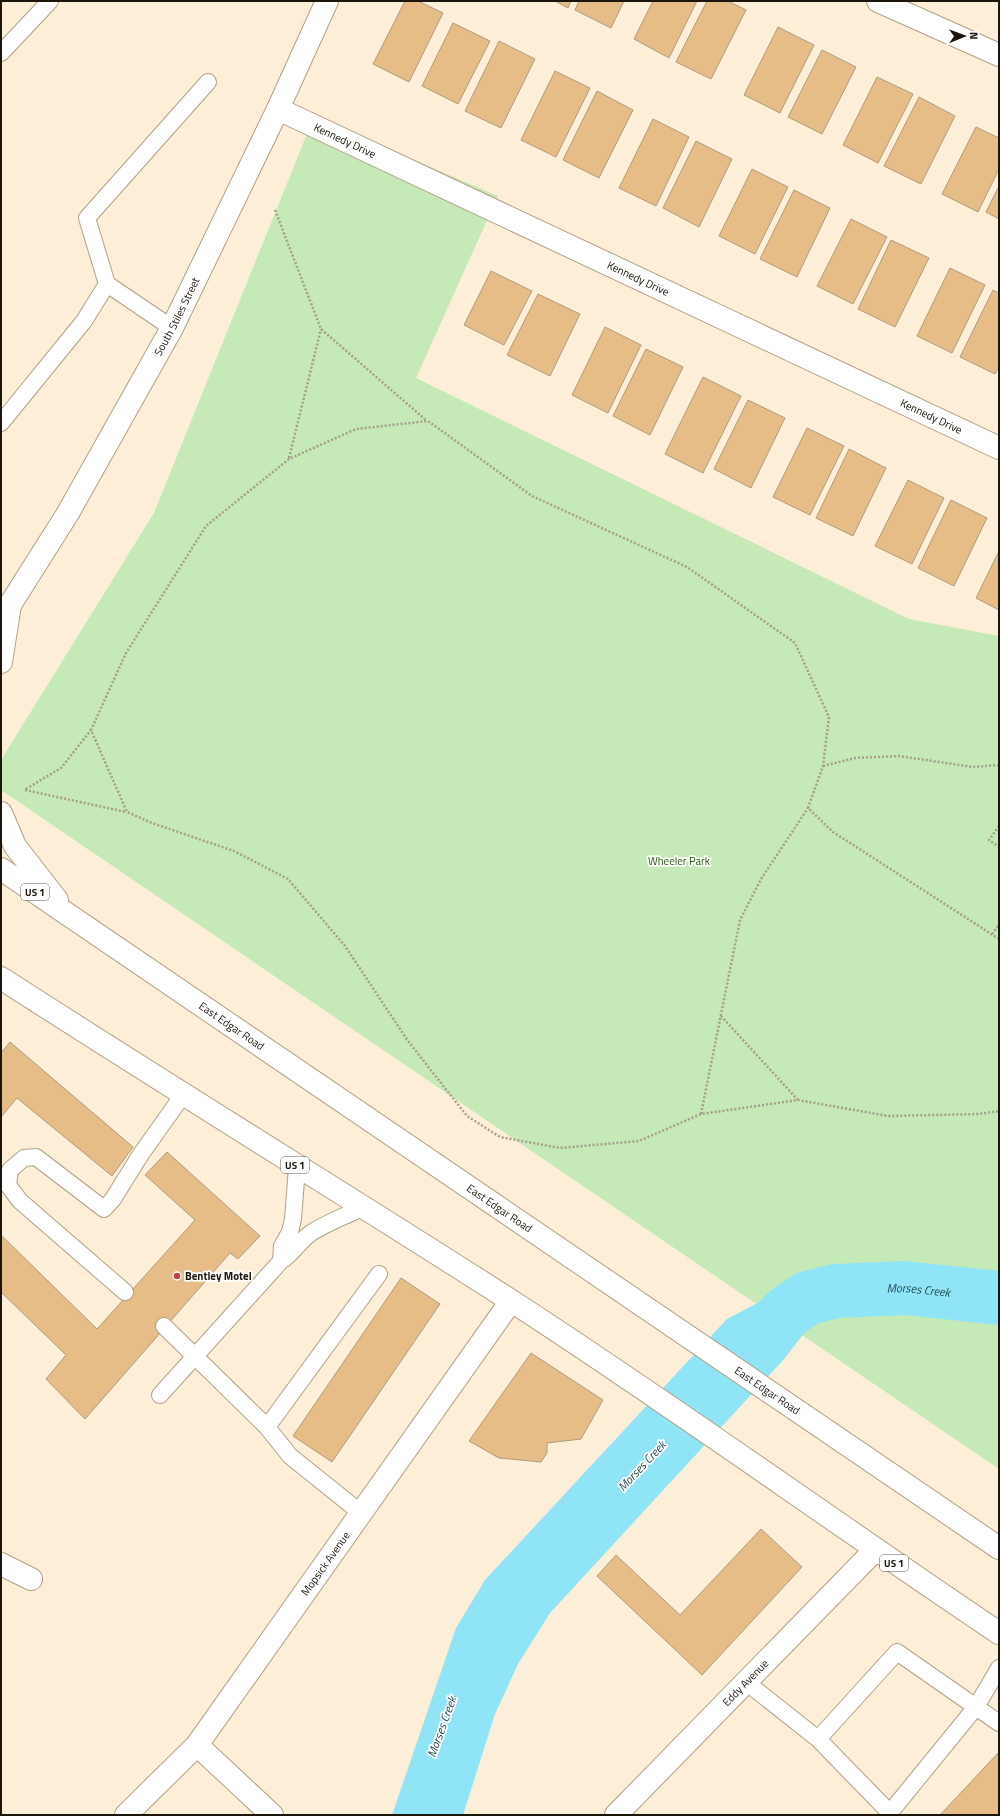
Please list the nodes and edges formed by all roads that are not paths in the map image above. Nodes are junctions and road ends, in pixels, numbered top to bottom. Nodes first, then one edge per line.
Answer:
1 (50, 1) edge
2 (327, 1) edge
3 (878, 1) edge
4 (910, 7) edge
5 (1, 53) edge
6 (999, 55) edge
7 (208, 82) dead end
8 (278, 108) junction
9 (107, 284) junction
10 (172, 328) junction
11 (1, 423) edge
12 (999, 448) edge
13 (6, 612) edge
14 (1, 662) edge
15 (1, 813) edge
16 (1, 869) edge
17 (68, 915) junction
18 (1, 978) edge
19 (183, 1095) junction
20 (297, 1167) junction
21 (362, 1208) junction
22 (281, 1261) junction
23 (379, 1274) dead end
24 (125, 1292) dead end
25 (511, 1301) junction
26 (164, 1326) dead end
27 (194, 1358) junction
28 (160, 1395) dead end
29 (267, 1427) junction
30 (361, 1513) junction
31 (999, 1548) edge
32 (875, 1550) junction
33 (1, 1564) edge
34 (31, 1579) dead end
35 (999, 1633) edge
36 (999, 1668) edge
37 (746, 1682) junction
38 (976, 1707) junction
39 (999, 1723) edge
40 (818, 1739) junction
41 (197, 1745) junction
42 (889, 1814) edge
43 (126, 1815) edge
44 (272, 1815) edge
45 (616, 1815) edge

1 - 5 lane
2 - 8 main road, South Stiles Street
3 - 4 main road
4 - 6 main road
7 - 9 lane
8 - 10 main road, South Stiles Street
8 - 12 main road, Kennedy Drive
9 - 10 lane
9 - 11 lane
10 - 13 main road, South Stiles Street
13 - 14 main road
15 - 17 main road
16 - 17 main road, East Edgar Road / US 1
17 - 31 main road, East Edgar Road / US 1
18 - 19 main road, US 1
19 - 20 main road, US 1
19 - 24 lane
20 - 21 main road, US 1
20 - 22 lane
21 - 22 lane
21 - 25 main road, US 1
22 - 27 lane
23 - 29 lane
25 - 30 main road, Mopsick Avenue
25 - 32 main road, US 1
26 - 27 lane
27 - 28 lane
27 - 29 lane
29 - 30 lane
30 - 41 main road, Mopsick Avenue
32 - 35 main road, US 1
32 - 37 main road, Eddy Avenue
33 - 34 main road
36 - 38 lane
37 - 40 lane
37 - 45 main road, Eddy Avenue
38 - 39 lane
38 - 40 lane
38 - 42 lane
40 - 42 lane
41 - 43 main road, Mopsick Avenue
41 - 44 main road

